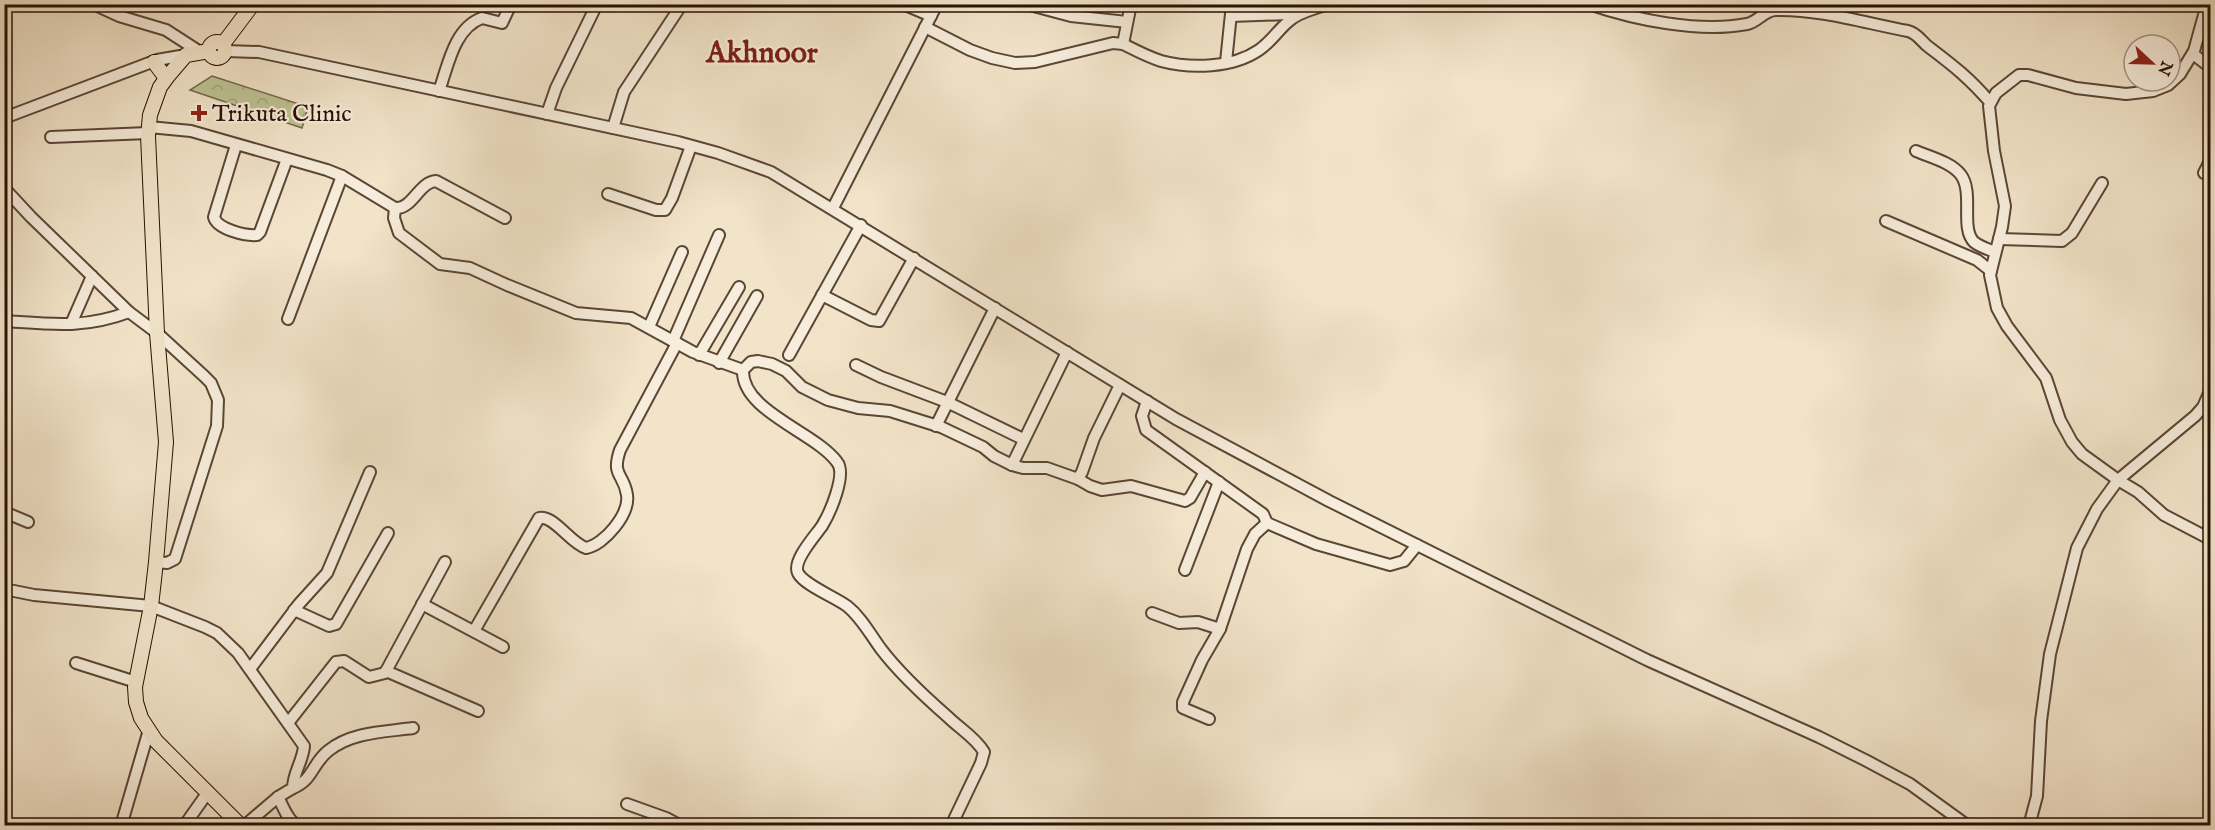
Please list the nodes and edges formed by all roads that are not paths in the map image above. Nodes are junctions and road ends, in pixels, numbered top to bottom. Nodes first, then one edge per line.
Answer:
1 (93, 4) edge
2 (253, 4) edge
3 (510, 4) edge
4 (597, 4) edge
5 (682, 4) edge
6 (903, 4) edge
7 (937, 4) edge
8 (1026, 4) edge
9 (1131, 4) edge
10 (1327, 4) edge
11 (1589, 4) edge
12 (2208, 4) edge
13 (1614, 8) edge
14 (1232, 10) edge
15 (1288, 13) edge
16 (931, 16) junction
17 (1127, 22) junction
18 (923, 30) junction
19 (1123, 44) junction
20 (224, 47) junction
21 (198, 52) junction
22 (2193, 54) junction
23 (153, 62) junction
24 (1226, 62) junction
25 (2211, 67) edge
26 (166, 78) junction
27 (439, 91) junction
28 (1996, 94) junction
29 (547, 114) junction
30 (4, 118) edge
31 (613, 128) junction
32 (148, 130) junction
33 (51, 137) dead end
34 (236, 144) junction
35 (691, 146) junction
36 (1916, 151) dead end
37 (287, 159) junction
38 (2211, 161) edge
39 (2204, 173) dead end
40 (342, 176) junction
41 (2102, 183) dead end
42 (4, 188) edge
43 (608, 194) dead end
44 (395, 208) junction
45 (833, 208) junction
46 (505, 218) dead end
47 (1886, 221) dead end
48 (861, 225) junction
49 (719, 236) dead end
50 (1999, 239) junction
51 (682, 252) dead end
52 (1995, 252) junction
53 (914, 258) junction
54 (1991, 271) junction
55 (92, 276) junction
56 (739, 287) dead end
57 (822, 294) junction
58 (757, 296) dead end
59 (996, 308) junction
60 (129, 312) junction
61 (288, 319) dead end
62 (4, 321) edge
63 (71, 324) junction
64 (649, 327) junction
65 (157, 333) junction
66 (675, 342) junction
67 (1066, 352) junction
68 (699, 355) junction
69 (789, 355) dead end
70 (719, 363) junction
71 (856, 365) dead end
72 (742, 370) junction
73 (1120, 385) junction
74 (2211, 391) edge
75 (1147, 401) junction
76 (947, 402) junction
77 (936, 426) junction
78 (1023, 439) junction
79 (1012, 465) junction
80 (369, 472) dead end
81 (1205, 472) junction
82 (1078, 479) junction
83 (2118, 480) junction
84 (1219, 482) junction
85 (4, 512) edge
86 (28, 522) dead end
87 (1267, 523) junction
88 (388, 533) dead end
89 (2211, 539) edge
90 (1417, 545) junction
91 (156, 562) junction
92 (445, 562) dead end
93 (1185, 570) dead end
94 (4, 589) edge
95 (422, 604) junction
96 (151, 606) junction
97 (294, 610) junction
98 (1152, 613) dead end
99 (1220, 629) junction
100 (474, 632) junction
101 (503, 647) dead end
102 (76, 663) dead end
103 (250, 669) junction
104 (386, 671) junction
105 (136, 682) junction
106 (478, 711) dead end
107 (1209, 719) dead end
108 (288, 723) junction
109 (413, 728) dead end
110 (149, 730) junction
111 (293, 788) junction
112 (207, 792) junction
113 (278, 797) junction
114 (627, 804) dead end
115 (121, 825) edge
116 (184, 825) edge
117 (242, 825) edge
118 (298, 825) edge
119 (681, 825) edge
120 (951, 825) edge
121 (1968, 825) edge
122 (2029, 825) edge

1 - 21 street
2 - 20 main road
3 - 27 street
4 - 29 street
5 - 31 street
6 - 16 street
7 - 16 street
8 - 17 street
9 - 17 street
10 - 15 street
11 - 13 street
12 - 22 street
13 - 28 street
14 - 15 street
14 - 24 street
15 - 24 street
16 - 18 street
17 - 19 street
18 - 19 street
18 - 45 street
19 - 24 street
20 - 21 main road
20 - 27 street
21 - 23 street
21 - 26 main road
22 - 25 street
22 - 28 street
23 - 26 main road
23 - 30 street
26 - 32 main road
27 - 29 street
28 - 50 street
29 - 31 street
31 - 35 street
32 - 33 street
32 - 34 street
32 - 65 main road
34 - 37 street
34 - 37 street
35 - 43 street
35 - 45 street
36 - 52 street
37 - 40 street
38 - 39 street
40 - 44 street
40 - 61 street
41 - 50 street
42 - 55 street
44 - 46 street
44 - 64 street
45 - 48 street
47 - 54 street
48 - 53 street
48 - 57 street
49 - 66 street
50 - 52 street
51 - 64 street
52 - 54 street
53 - 57 street
53 - 59 street
54 - 83 street
55 - 60 street
55 - 63 street
56 - 68 street
57 - 69 street
58 - 70 street
59 - 67 street
59 - 76 street
60 - 63 street
60 - 65 street
62 - 63 street
64 - 66 street
65 - 91 main road
65 - 91 street
66 - 68 street
66 - 100 street
67 - 73 street
67 - 78 street
68 - 70 street
70 - 72 street
71 - 76 street
72 - 77 street
72 - 120 street
73 - 75 street
73 - 82 street
74 - 83 street
75 - 81 street
75 - 90 street
76 - 77 street
76 - 78 street
77 - 79 street
78 - 79 street
79 - 82 street
80 - 97 street
81 - 82 street
81 - 84 street
83 - 89 street
83 - 122 street
84 - 87 street
84 - 93 street
85 - 86 street
87 - 90 street
87 - 99 street
88 - 97 street
90 - 121 street
91 - 96 main road
92 - 95 street
94 - 96 street
95 - 100 street
95 - 104 street
96 - 103 street
96 - 105 main road
97 - 103 street
98 - 99 street
99 - 107 street
100 - 101 street
102 - 105 street
103 - 108 street
104 - 106 street
104 - 108 street
105 - 110 main road
108 - 111 street
109 - 111 street
110 - 112 main road
110 - 115 street
111 - 113 street
112 - 116 street
112 - 117 main road
113 - 117 street
113 - 118 street
114 - 119 street

